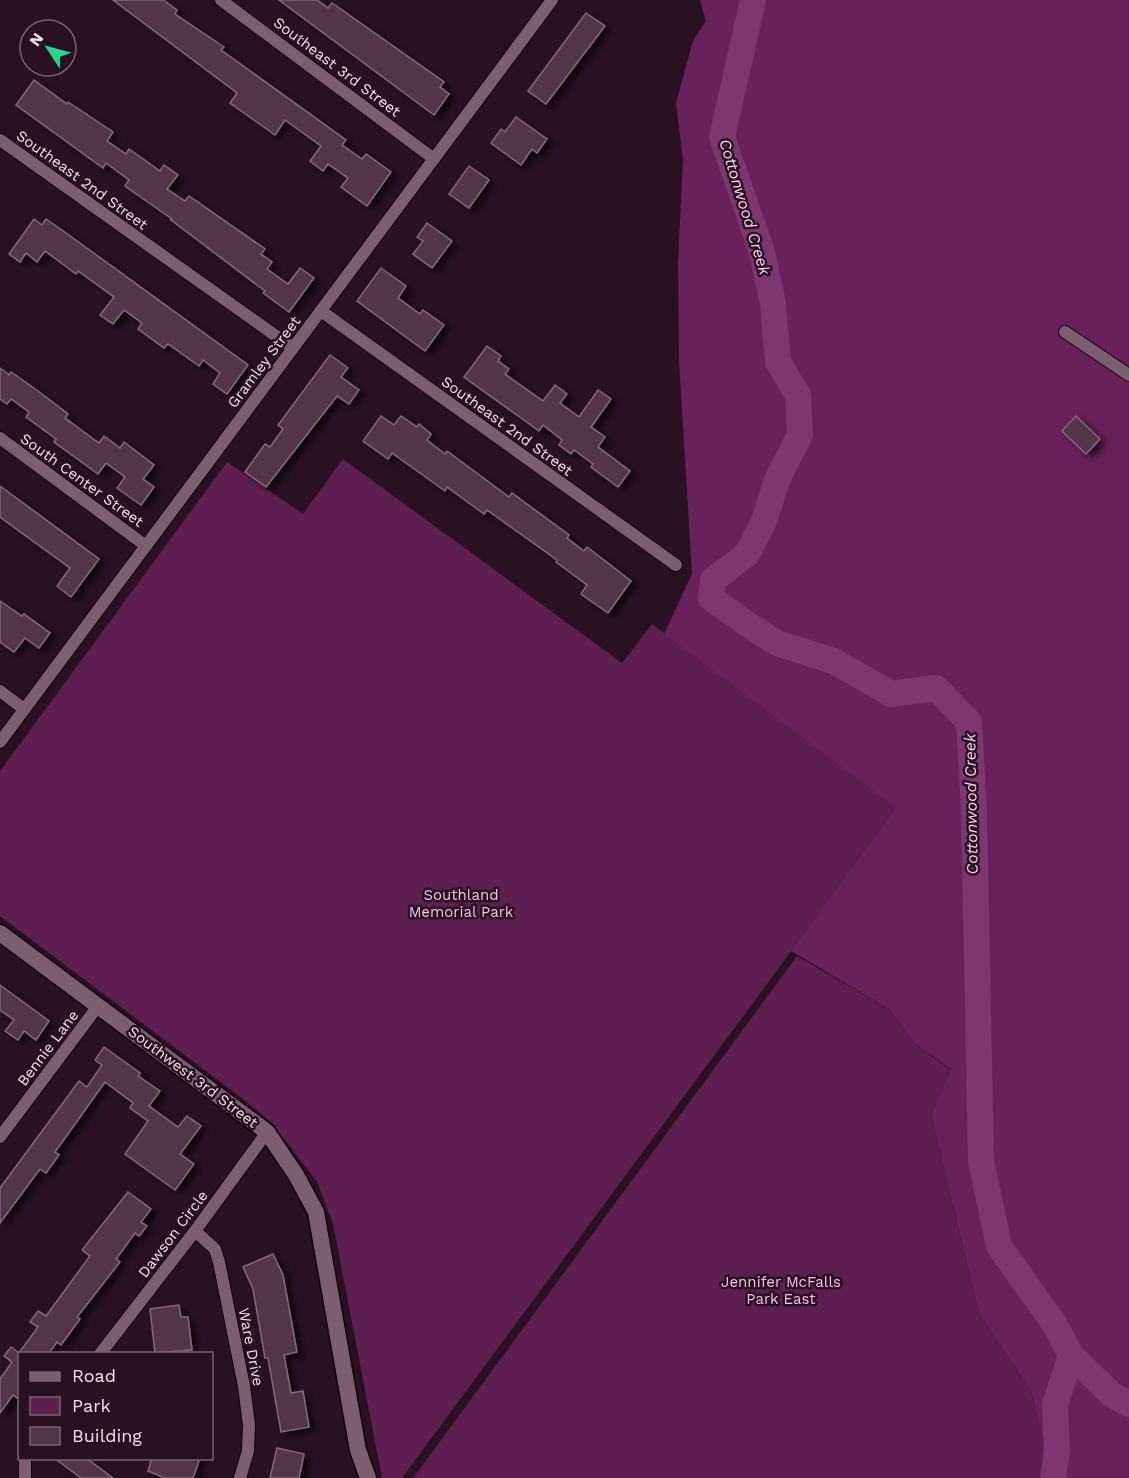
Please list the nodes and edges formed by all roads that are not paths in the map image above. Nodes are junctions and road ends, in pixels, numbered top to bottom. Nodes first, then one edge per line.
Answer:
1 (221, 0) edge
2 (552, 0) edge
3 (0, 140) edge
4 (434, 159) junction
5 (321, 311) junction
6 (1065, 332) dead end
7 (293, 348) junction
8 (1129, 375) edge
9 (0, 438) edge
10 (146, 546) junction
11 (676, 565) dead end
12 (0, 691) edge
13 (24, 709) junction
14 (0, 742) edge
15 (0, 933) edge
16 (98, 1006) junction
17 (267, 1132) junction
18 (0, 1137) edge
19 (195, 1231) junction
20 (101, 1352) edge
21 (25, 1460) edge
22 (25, 1478) edge
23 (240, 1478) edge
24 (368, 1478) edge

1 - 4 street, Southeast 3rd Street
2 - 4 street, Gramley Street
3 - 7 street, Southeast 2nd Street
4 - 5 street, Gramley Street
5 - 7 street, Gramley Street
5 - 11 street, Southeast 2nd Street
6 - 8 street
7 - 10 street, Gramley Street
9 - 10 street, South Center Street
10 - 13 street, Gramley Street
12 - 13 street
13 - 14 street, Gramley Street
15 - 16 street, Southwest 3rd Street
16 - 17 street, Southwest 3rd Street
16 - 18 street, Bennie Lane
17 - 19 street, Dawson Circle
17 - 24 street, Southwest 3rd Street
19 - 20 street, Dawson Circle
19 - 23 street, Ware Drive
21 - 22 street

